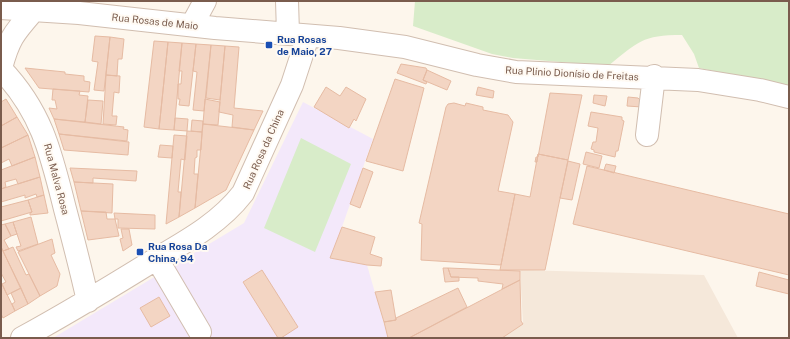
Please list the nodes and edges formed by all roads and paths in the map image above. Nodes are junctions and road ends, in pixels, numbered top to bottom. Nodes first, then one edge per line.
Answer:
1 (205, 1) edge
2 (287, 1) edge
3 (1, 8) edge
4 (34, 10) junction
5 (192, 26) junction
6 (298, 34) junction
7 (1, 69) edge
8 (654, 76) junction
9 (789, 97) edge
10 (647, 135) dead end
11 (157, 259) junction
12 (88, 301) junction
13 (200, 332) dead end
14 (22, 338) edge

1 - 5 street
2 - 6 street, Rua Rosa da China
3 - 4 street, Rua Rosas de Maio
4 - 5 street, Rua Rosas de Maio
4 - 7 street, Rua Malva Rosa
5 - 6 street, Rua Rosas de Maio
6 - 8 street, Rua Plínio Dionísio de Freitas
6 - 11 street, Rua Rosa da China
7 - 12 street, Rua Malva Rosa
8 - 9 street, Rua Plínio Dionísio de Freitas
8 - 10 street
11 - 12 street, Rua Rosa da China
11 - 13 street
12 - 14 street, Rua Rosa da China

